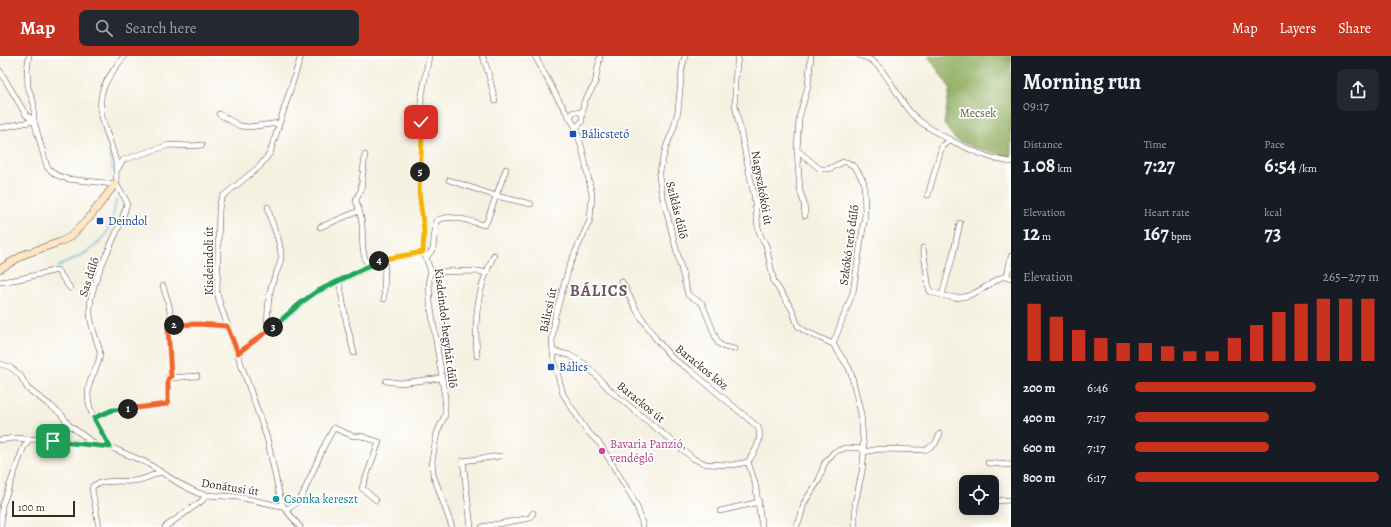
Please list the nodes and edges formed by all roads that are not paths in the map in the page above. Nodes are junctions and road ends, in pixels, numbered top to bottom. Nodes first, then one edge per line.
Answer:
1 (29, 56) edge
2 (124, 56) edge
3 (301, 56) edge
4 (429, 56) edge
5 (482, 56) edge
6 (535, 56) edge
7 (600, 56) edge
8 (685, 56) edge
9 (738, 56) edge
10 (811, 56) edge
11 (860, 56) edge
12 (0, 72) edge
13 (495, 101) dead end
14 (219, 114) dead end
15 (582, 114) junction
16 (570, 118) junction
17 (34, 121) junction
18 (279, 123) junction
19 (0, 128) edge
20 (576, 128) junction
21 (951, 140) junction
22 (202, 145) dead end
23 (796, 150) junction
24 (365, 155) dead end
25 (1011, 162) edge
26 (506, 169) dead end
27 (116, 171) junction
28 (449, 180) dead end
29 (115, 184) junction
30 (928, 195) dead end
31 (496, 196) junction
32 (530, 204) dead end
33 (268, 207) dead end
34 (359, 211) junction
35 (805, 216) dead end
36 (960, 223) dead end
37 (320, 227) dead end
38 (923, 248) dead end
39 (423, 252) junction
40 (494, 255) dead end
41 (1011, 256) edge
42 (426, 258) junction
43 (385, 259) junction
44 (368, 266) junction
45 (0, 268) edge
46 (431, 272) junction
47 (486, 273) junction
48 (1009, 277) edge
49 (338, 280) junction
50 (0, 282) edge
51 (622, 282) dead end
52 (163, 286) dead end
53 (70, 288) dead end
54 (942, 295) junction
55 (384, 299) dead end
56 (172, 325) junction
57 (227, 326) junction
58 (267, 331) junction
59 (832, 344) junction
60 (734, 349) dead end
61 (552, 350) junction
62 (238, 353) junction
63 (354, 353) dead end
64 (477, 356) dead end
65 (0, 364) edge
66 (197, 376) dead end
67 (171, 377) junction
68 (442, 378) junction
69 (386, 381) dead end
70 (94, 418) junction
71 (940, 434) dead end
72 (29, 439) junction
73 (0, 440) edge
74 (96, 446) junction
75 (110, 447) junction
76 (864, 452) junction
77 (500, 456) dead end
78 (748, 462) junction
79 (988, 463) dead end
80 (1011, 465) edge
81 (160, 472) junction
82 (206, 495) junction
83 (376, 500) dead end
84 (1011, 500) edge
85 (999, 501) edge
86 (759, 502) junction
87 (1, 506) edge
88 (285, 508) junction
89 (720, 511) dead end
90 (533, 513) dead end
91 (1, 527) edge
92 (99, 527) edge
93 (165, 527) edge
94 (300, 527) edge
95 (452, 527) edge
96 (471, 527) edge
97 (482, 527) edge
98 (642, 527) edge
99 (762, 527) edge
100 (796, 527) edge
101 (855, 527) edge

1 - 17 street
2 - 27 street
3 - 18 street, Kisdeindoli út
4 - 39 street, Kisdeindol-hegyhát dűlő
5 - 13 street
6 - 16 street, Bálicsi út
7 - 15 street
8 - 60 street, Sziklás dűlő
9 - 59 street, Nagyszkókói út
10 - 23 street
11 - 21 street
12 - 17 street
14 - 18 street
15 - 16 street
15 - 20 street
16 - 20 street, Bálicsi út
17 - 19 street
17 - 29 street
18 - 57 street, Kisdeindoli út
20 - 61 street, Bálicsi út
21 - 25 street
21 - 30 street
22 - 27 street
23 - 35 street
23 - 59 street, Szkókó tető dűlő
24 - 34 street
26 - 31 street
27 - 29 street
28 - 31 street
29 - 45 street
29 - 70 street, Sas dűlő
31 - 32 street
31 - 42 street
33 - 58 street
34 - 37 street
34 - 44 street
36 - 54 street
38 - 54 street
39 - 42 street, Kisdeindol-hegyhát dűlő
39 - 43 street
40 - 47 street
41 - 48 street
42 - 46 street, Kisdeindol-hegyhát dűlő
43 - 44 street
43 - 55 street
44 - 49 street
46 - 47 street
46 - 68 street, Kisdeindol-hegyhát dűlő
47 - 64 street
48 - 54 street
49 - 58 street
49 - 63 street
50 - 53 street
51 - 78 street, Barackos köz
52 - 56 street
56 - 57 street
56 - 67 street
57 - 62 street, Kisdeindoli út
58 - 62 street
59 - 76 street, Nagyszkókói út
61 - 78 street, Barackos út
61 - 98 street, Bálicsi út
62 - 88 street, Kisdeindoli út
65 - 74 street
66 - 67 street
67 - 70 street
68 - 69 street
68 - 95 street, Kisdeindol-hegyhát dűlő
70 - 75 street, Sas dűlő
71 - 76 street
72 - 73 street, Donátusi út
72 - 74 street, Donátusi út
72 - 87 street
74 - 75 street, Donátusi út
75 - 81 street, Donátusi út
76 - 100 street
76 - 101 street, Nagyszkókói út
77 - 96 street
78 - 86 street
79 - 80 street
81 - 82 street, Donátusi út
81 - 92 street
82 - 88 street, Donátusi út
82 - 93 street
83 - 88 street
84 - 85 street
86 - 89 street
86 - 99 street
87 - 91 street
88 - 94 street
90 - 97 street

